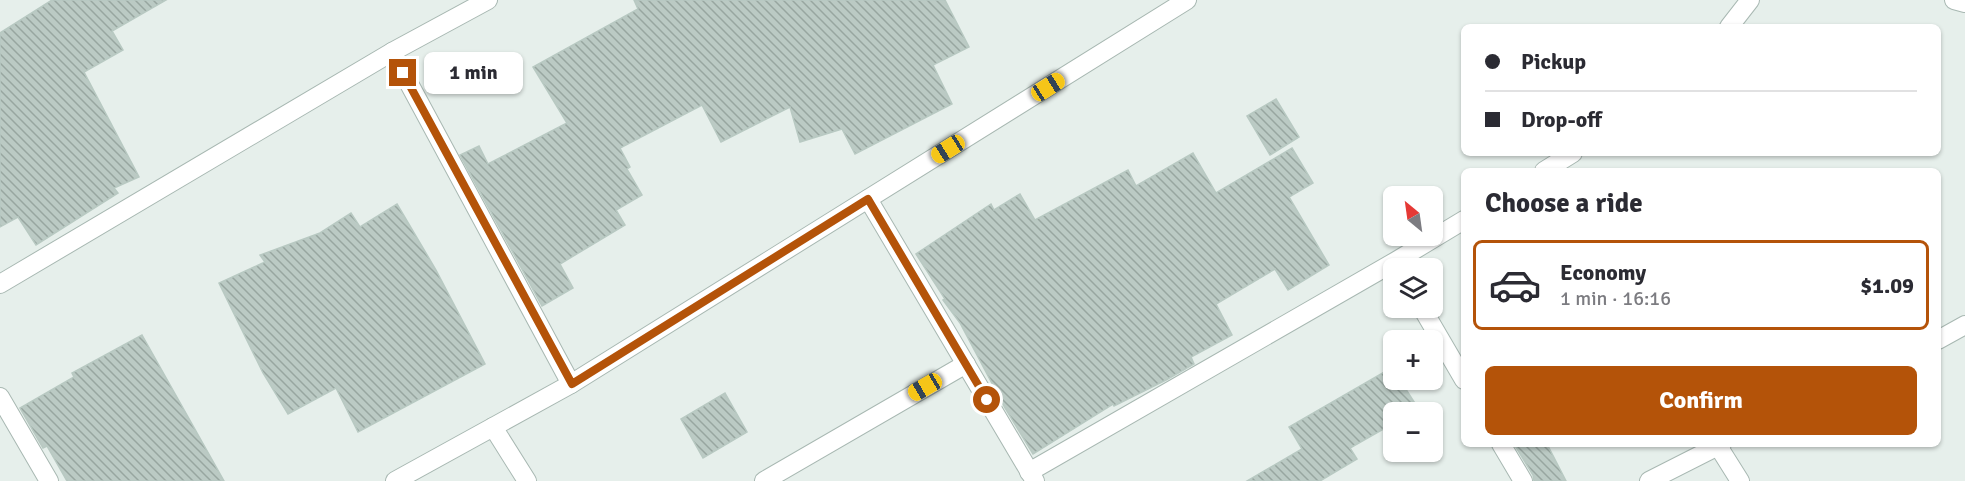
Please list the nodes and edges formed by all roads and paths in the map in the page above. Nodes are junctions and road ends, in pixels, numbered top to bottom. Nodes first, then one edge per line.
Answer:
1 (1187, 0) edge
2 (1750, 0) edge
3 (1954, 0) edge
4 (478, 2) edge
5 (1965, 3) edge
6 (1731, 24) edge
7 (392, 52) junction
8 (1568, 156) edge
9 (1549, 168) edge
10 (868, 199) junction
11 (1461, 222) edge
12 (1408, 258) edge
13 (1383, 274) edge
14 (0, 284) edge
15 (1428, 318) edge
16 (1965, 325) edge
17 (1941, 338) edge
18 (966, 364) junction
19 (1461, 375) edge
20 (572, 384) junction
21 (0, 397) edge
22 (492, 428) junction
23 (1503, 447) edge
24 (1716, 447) edge
25 (1721, 447) edge
26 (1032, 476) edge
27 (49, 481) edge
28 (394, 481) edge
29 (527, 481) edge
30 (764, 481) edge
31 (1523, 481) edge
32 (1649, 481) edge
33 (1740, 481) edge

1 - 10 street
2 - 6 street
3 - 5 street
4 - 7 street
7 - 14 street
7 - 20 street
8 - 9 street
10 - 18 street
10 - 20 street
11 - 12 street
13 - 26 street
15 - 19 street
16 - 17 street
18 - 26 street
18 - 30 street
20 - 22 street
21 - 27 street
22 - 28 street
22 - 29 street
23 - 31 street
24 - 32 street
25 - 33 street

